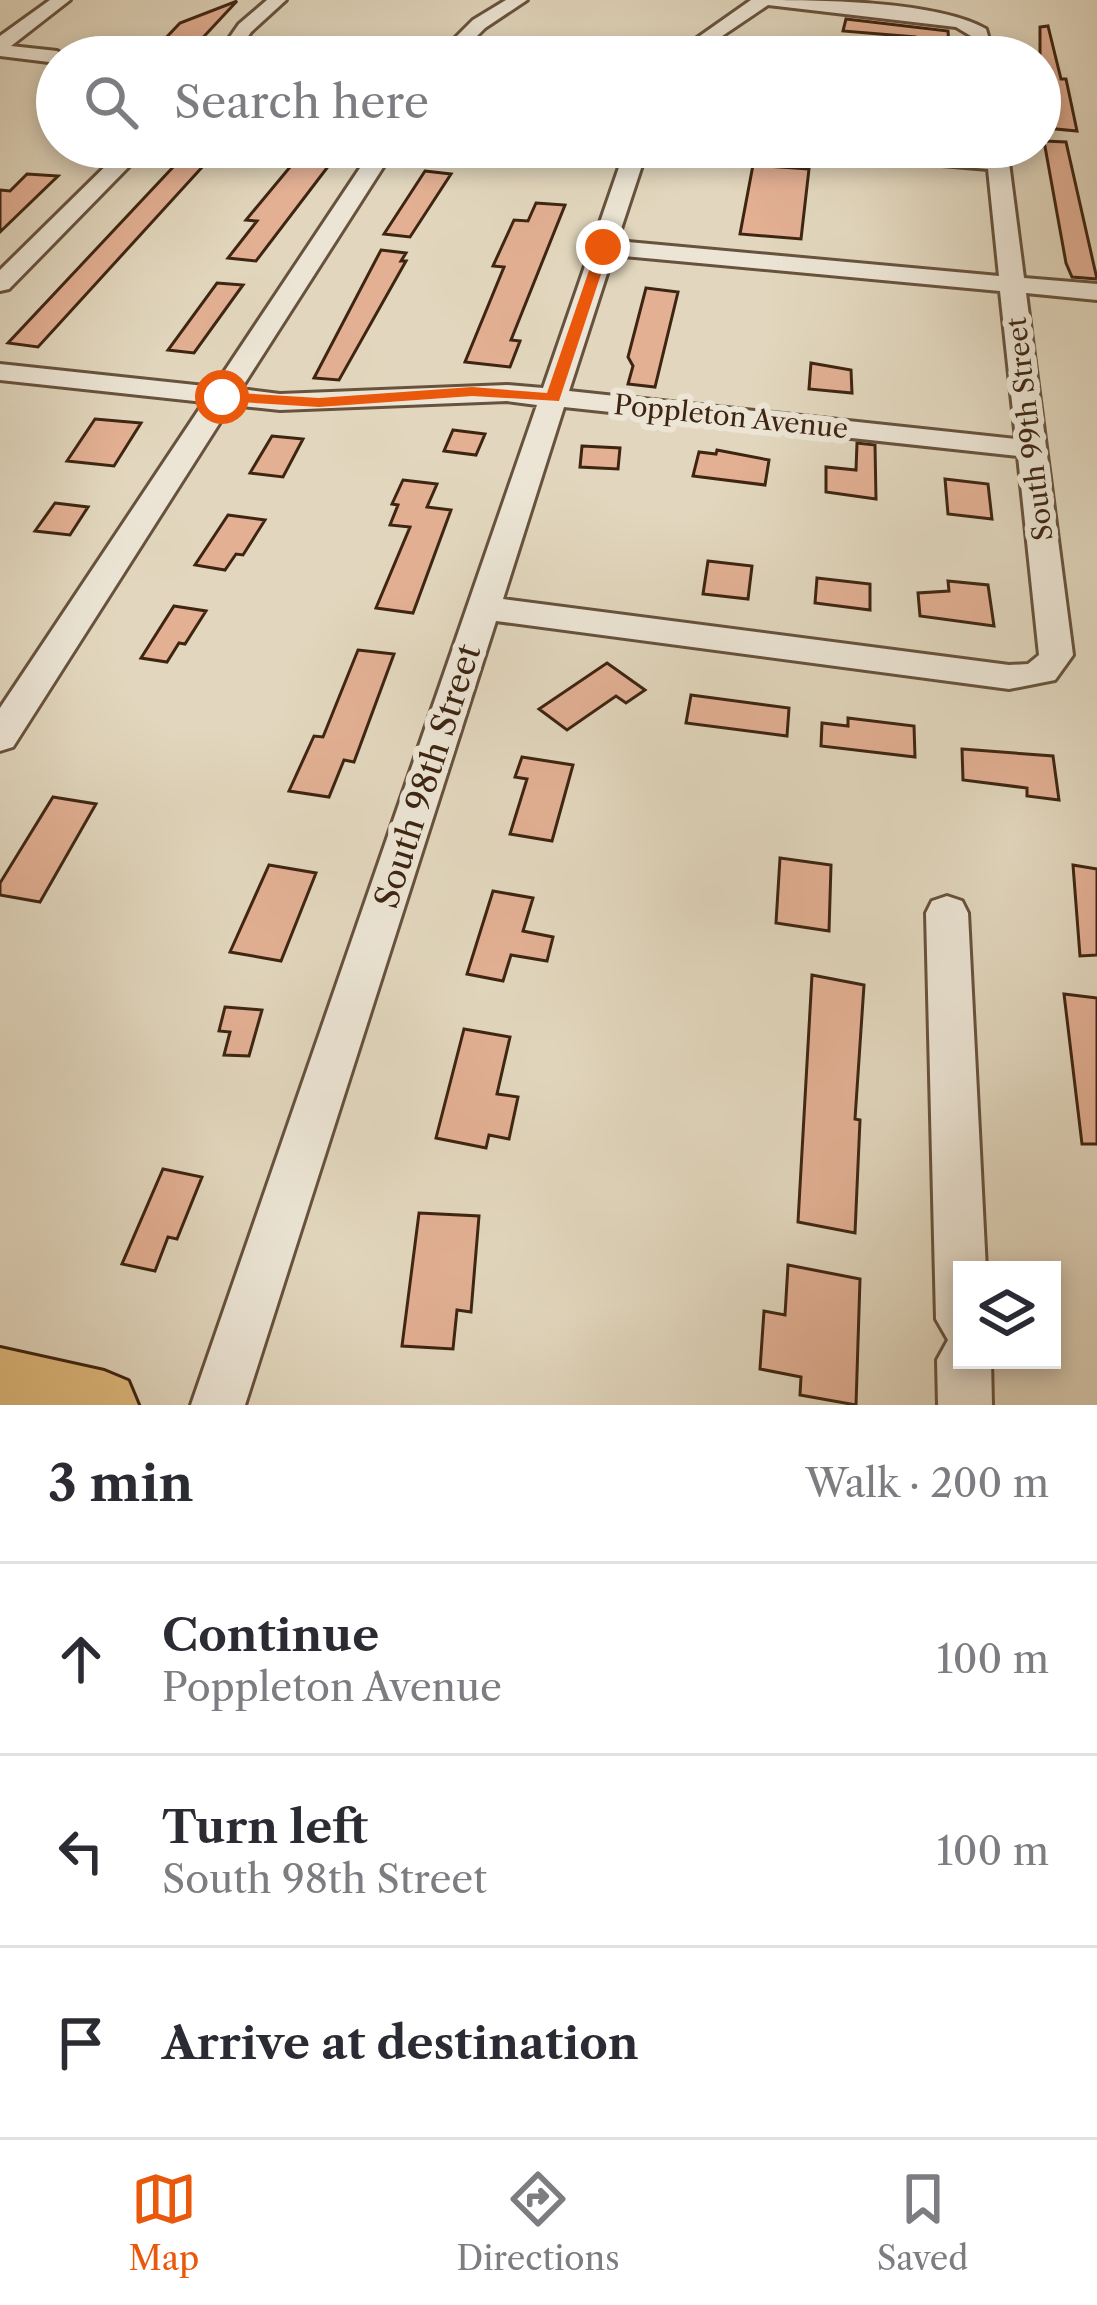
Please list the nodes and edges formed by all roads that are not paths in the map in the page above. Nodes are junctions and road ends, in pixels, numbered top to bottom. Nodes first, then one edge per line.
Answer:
1 (61, 0) edge
2 (278, 0) edge
3 (518, 0) edge
4 (766, 0) edge
5 (239, 36) edge
6 (466, 36) edge
7 (711, 36) edge
8 (982, 36) edge
9 (0, 48) edge
10 (36, 54) edge
11 (116, 168) edge
12 (371, 168) edge
13 (630, 168) edge
14 (998, 168) edge
15 (603, 247) junction
16 (0, 284) edge
17 (1012, 285) junction
18 (1097, 292) edge
19 (0, 372) edge
20 (222, 397) junction
21 (553, 398) junction
22 (1032, 449) junction
23 (483, 608) junction
24 (0, 737) edge
25 (947, 913) dead end
26 (960, 1261) edge
27 (964, 1369) edge
28 (0, 1382) edge
29 (104, 1405) edge
30 (218, 1405) edge
31 (965, 1405) edge

1 - 9 street
2 - 5 street
3 - 6 street
4 - 7 street
4 - 8 street
9 - 10 street
11 - 16 street
12 - 20 street
13 - 15 street, South 98th Street
14 - 17 street, South 99th Street
15 - 17 street
15 - 21 street, South 98th Street
17 - 18 street
17 - 22 street, South 99th Street
19 - 20 street, Poppleton Avenue
20 - 21 street, Poppleton Avenue
20 - 24 street
21 - 22 street, Poppleton Avenue
21 - 23 street, South 98th Street
22 - 23 street, South 99th Street
23 - 30 street, South 98th Street
25 - 26 street
27 - 31 street
28 - 29 main road

